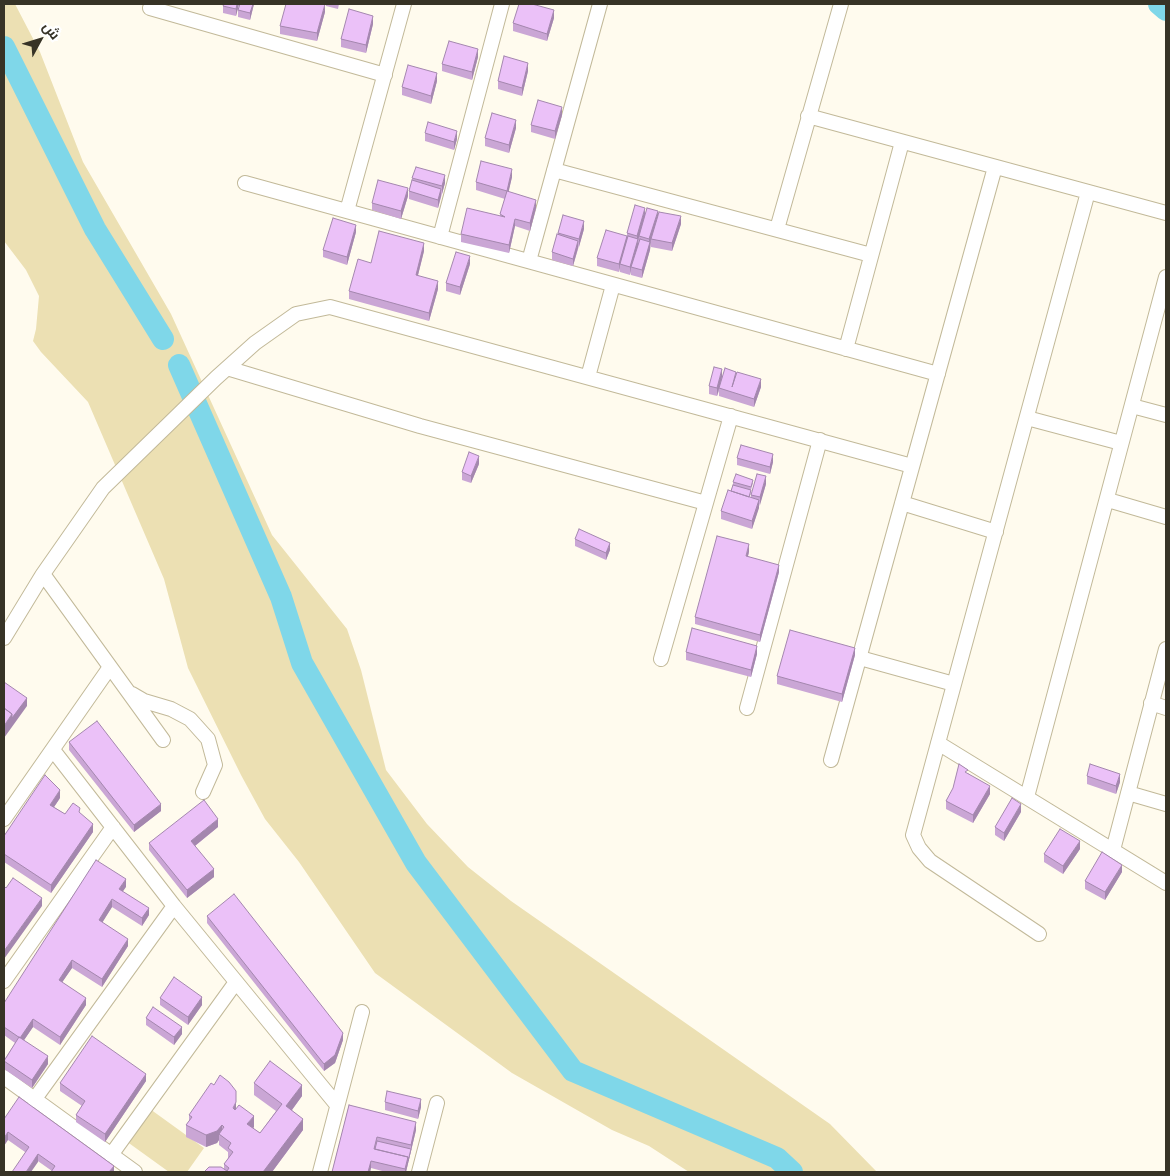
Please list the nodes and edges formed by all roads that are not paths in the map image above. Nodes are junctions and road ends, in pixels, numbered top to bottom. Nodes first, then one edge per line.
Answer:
1 (404, 4) edge
2 (502, 4) edge
3 (600, 4) edge
4 (841, 4) edge
5 (150, 8) dead end
6 (385, 75) junction
7 (808, 116) junction
8 (902, 142) junction
9 (995, 167) junction
10 (554, 170) junction
11 (245, 183) dead end
12 (1088, 192) junction
13 (347, 211) junction
14 (1166, 213) edge
15 (777, 229) junction
16 (440, 237) junction
17 (871, 255) junction
18 (529, 261) junction
19 (1166, 277) edge
20 (613, 285) junction
21 (846, 349) junction
22 (227, 368) junction
23 (938, 374) junction
24 (588, 377) junction
25 (1132, 406) junction
26 (1166, 415) edge
27 (731, 416) junction
28 (1027, 418) junction
29 (820, 440) junction
30 (1121, 443) junction
31 (912, 466) junction
32 (1108, 500) junction
33 (706, 503) junction
34 (902, 503) junction
35 (1166, 517) edge
36 (996, 532) junction
37 (43, 574) junction
38 (4, 638) edge
39 (1166, 649) edge
40 (860, 658) junction
41 (661, 659) dead end
42 (110, 667) junction
43 (954, 684) junction
44 (129, 692) junction
45 (1151, 704) junction
46 (747, 708) dead end
47 (1166, 708) edge
48 (163, 740) dead end
49 (938, 743) junction
50 (53, 750) junction
51 (831, 760) dead end
52 (203, 792) dead end
53 (1128, 793) junction
54 (1026, 797) junction
55 (1166, 804) edge
56 (4, 819) edge
57 (113, 827) junction
58 (1113, 850) junction
59 (1166, 883) edge
60 (174, 906) junction
61 (1039, 934) dead end
62 (4, 981) edge
63 (236, 982) junction
64 (362, 1012) dead end
65 (4, 1078) edge
66 (34, 1100) junction
67 (437, 1103) dead end
68 (337, 1105) junction
69 (111, 1155) junction
70 (135, 1172) edge
71 (320, 1172) edge
72 (419, 1172) edge

1 - 6 street
2 - 16 street
3 - 10 street
4 - 7 street
5 - 6 street
6 - 13 street
7 - 8 street
7 - 15 street
8 - 9 street
8 - 17 street
9 - 12 street
9 - 23 street
10 - 15 street
10 - 18 street
11 - 13 street
12 - 14 street
12 - 28 street
13 - 16 street
15 - 17 street
16 - 18 street
17 - 21 street
18 - 20 street
19 - 25 street
20 - 21 street
20 - 24 street
21 - 23 street
22 - 24 street
22 - 33 street
22 - 37 street
23 - 31 street
24 - 27 street
25 - 26 street
25 - 30 street
27 - 29 street
27 - 33 street
28 - 30 street
28 - 36 street
29 - 31 street
29 - 46 street
30 - 32 street
31 - 34 street
32 - 35 street
32 - 54 street
33 - 41 street
34 - 36 street
34 - 40 street
36 - 43 street
37 - 38 street
37 - 42 street
39 - 45 street
40 - 43 street
40 - 51 street
42 - 44 street
42 - 50 street
43 - 49 street
44 - 48 street
44 - 52 street
45 - 47 street
45 - 53 street
49 - 54 street
49 - 61 street
50 - 56 street
50 - 57 street
53 - 55 street
53 - 58 street
54 - 58 street
57 - 60 street
57 - 62 street
58 - 59 street
60 - 63 street
60 - 66 street
63 - 68 street
63 - 69 street
64 - 68 street
65 - 66 street
66 - 69 street
67 - 72 street
68 - 71 street
69 - 70 street

